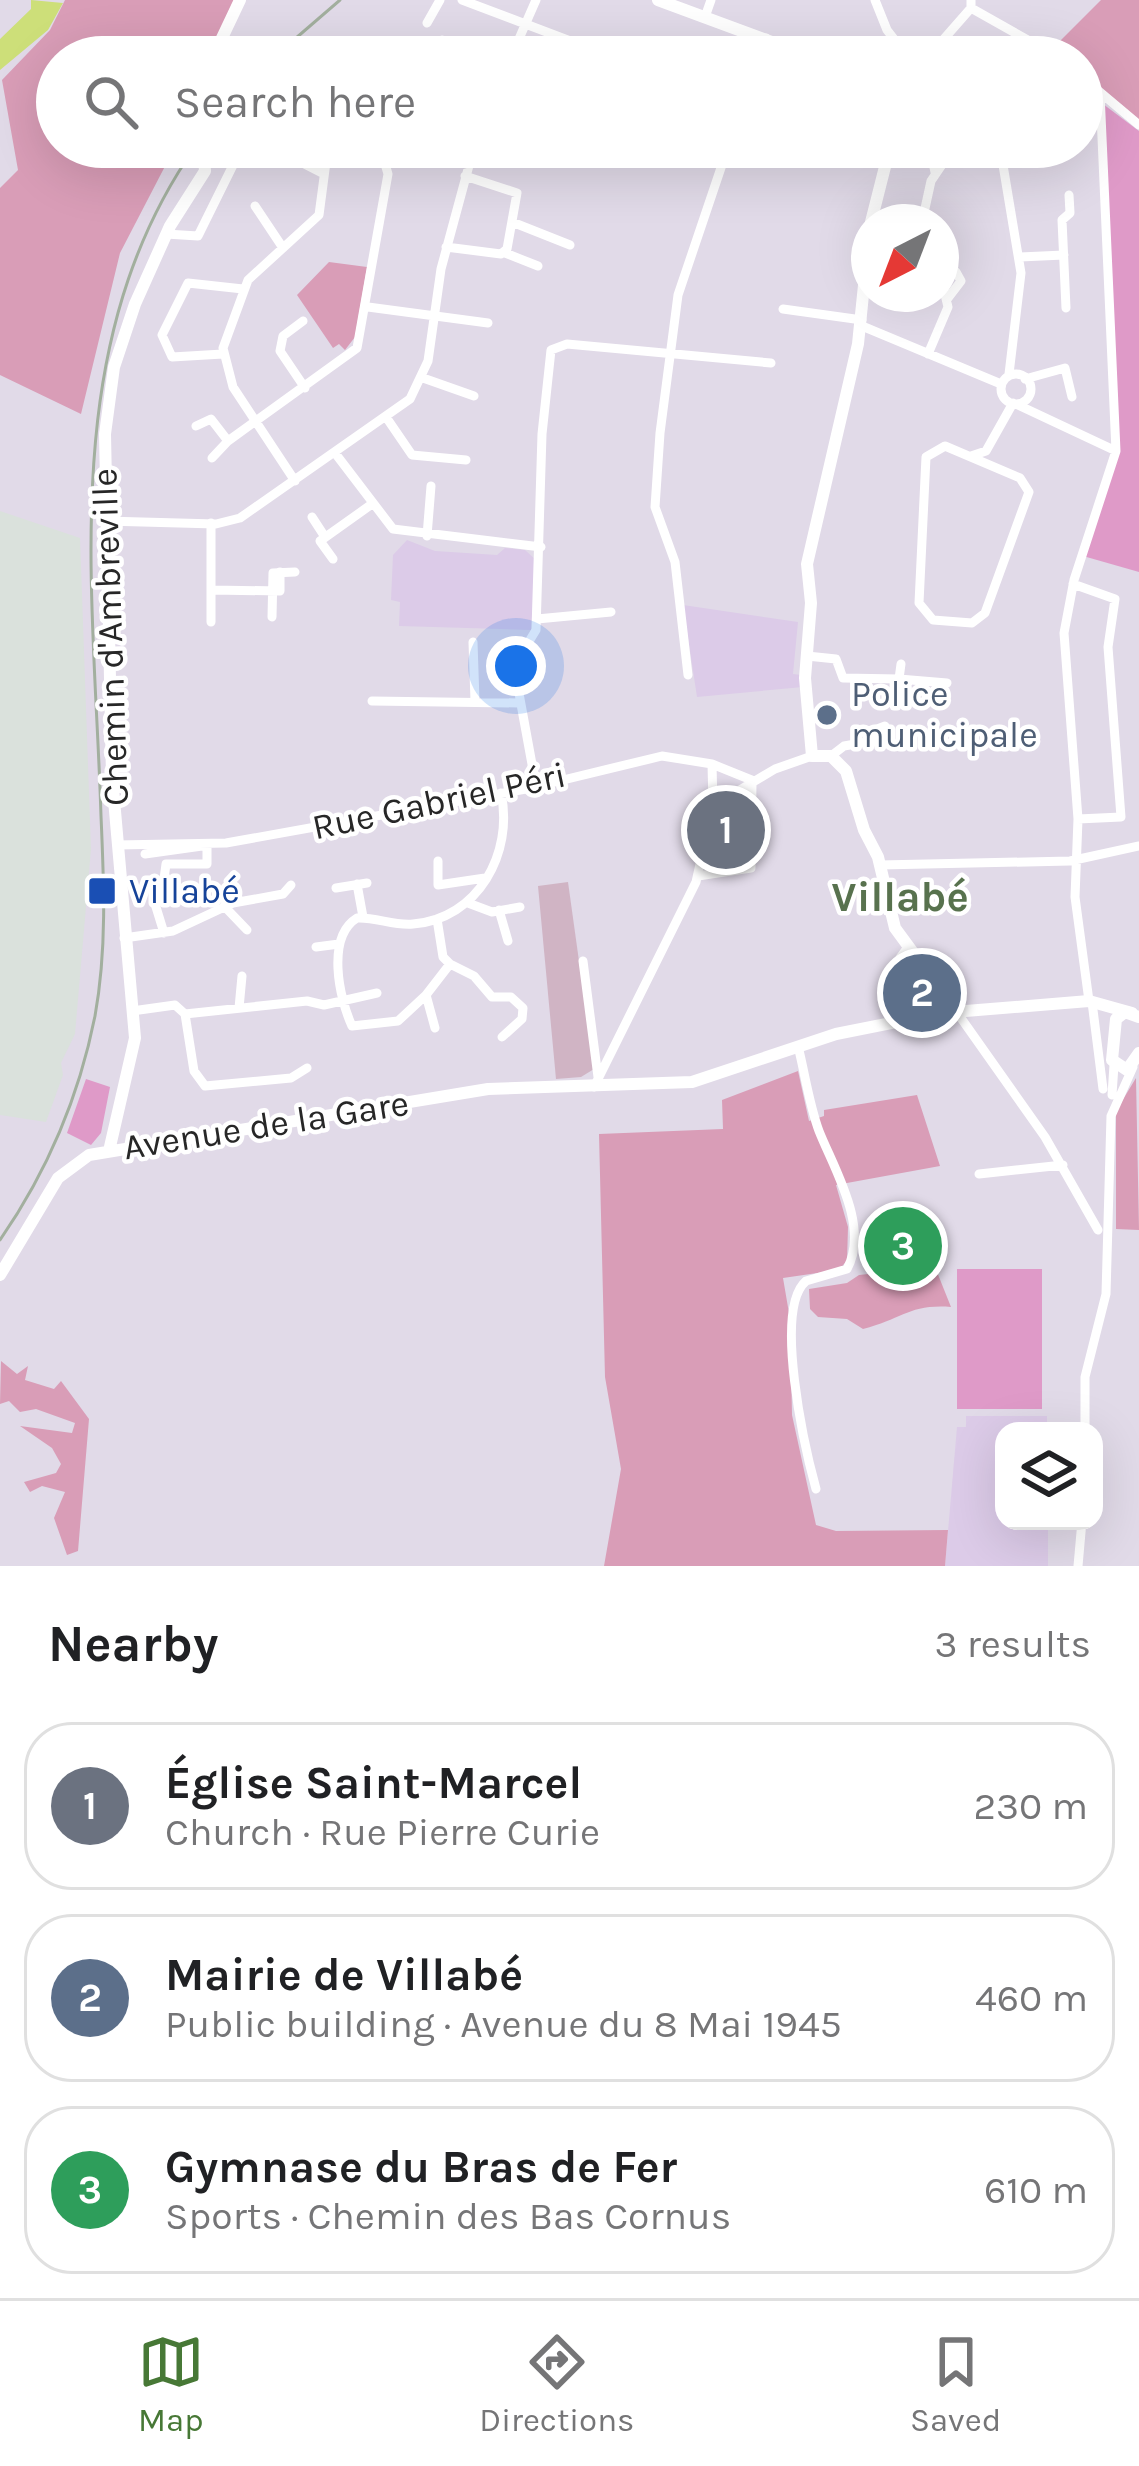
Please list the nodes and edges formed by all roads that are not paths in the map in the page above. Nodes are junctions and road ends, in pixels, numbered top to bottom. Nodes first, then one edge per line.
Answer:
1 (240, 0) edge
2 (440, 0) edge
3 (462, 0) edge
4 (536, 0) edge
5 (658, 0) edge
6 (711, 0) edge
7 (875, 0) edge
8 (971, 4) edge
9 (705, 17) junction
10 (427, 23) dead end
11 (525, 24) junction
12 (223, 36) edge
13 (520, 36) edge
14 (557, 36) edge
15 (760, 36) edge
16 (892, 36) edge
17 (945, 36) edge
18 (1024, 36) edge
19 (1103, 95) edge
20 (1139, 125) edge
21 (1103, 160) edge
22 (204, 168) edge
23 (232, 168) edge
24 (312, 168) edge
25 (325, 168) edge
26 (386, 168) edge
27 (463, 168) edge
28 (721, 168) edge
29 (884, 168) edge
30 (934, 168) edge
31 (938, 168) edge
32 (1004, 168) edge
33 (467, 170) junction
34 (935, 172) junction
35 (324, 174) junction
36 (1069, 195) dead end
37 (876, 204) edge
38 (927, 204) edge
39 (255, 206) dead end
40 (512, 222) junction
41 (166, 234) junction
42 (570, 245) dead end
43 (446, 247) junction
44 (284, 248) junction
45 (505, 253) junction
46 (1064, 255) junction
47 (1020, 257) junction
48 (538, 266) dead end
49 (243, 289) junction
50 (368, 307) junction
51 (1066, 308) dead end
52 (783, 309) dead end
53 (863, 312) edge
54 (943, 312) edge
55 (436, 316) junction
56 (303, 321) dead end
57 (488, 322) dead end
58 (862, 323) junction
59 (671, 353) junction
60 (223, 354) junction
61 (928, 354) junction
62 (771, 363) dead end
63 (423, 378) junction
64 (1005, 379) junction
65 (1025, 380) junction
66 (305, 388) junction
67 (474, 396) dead end
68 (1031, 396) junction
69 (1072, 397) dead end
70 (1014, 404) junction
71 (386, 417) junction
72 (1041, 418) junction
73 (254, 422) junction
74 (196, 427) dead end
75 (228, 441) junction
76 (986, 451) junction
77 (1116, 451) junction
78 (335, 453) junction
79 (971, 456) junction
80 (212, 458) dead end
81 (466, 460) dead end
82 (992, 466) junction
83 (295, 481) junction
84 (431, 486) dead end
85 (372, 504) junction
86 (312, 518) dead end
87 (105, 520) junction
88 (211, 524) junction
89 (427, 536) junction
90 (325, 538) junction
91 (541, 547) junction
92 (333, 560) dead end
93 (295, 572) dead end
94 (1073, 584) junction
95 (212, 590) junction
96 (272, 591) junction
97 (611, 612) dead end
98 (272, 617) dead end
99 (537, 619) junction
100 (211, 622) dead end
101 (472, 642) dead end
102 (807, 656) junction
103 (901, 664) dead end
104 (688, 675) dead end
105 (899, 679) junction
106 (946, 683) dead end
107 (372, 701) dead end
108 (475, 701) junction
109 (519, 703) junction
110 (885, 726) dead end
111 (890, 741) dead end
112 (867, 742) junction
113 (812, 755) junction
114 (831, 756) junction
115 (712, 764) junction
116 (753, 782) junction
117 (536, 786) junction
118 (501, 793) junction
119 (713, 806) junction
120 (1078, 819) junction
121 (207, 844) junction
122 (117, 845) junction
123 (1139, 846) edge
124 (145, 854) dead end
125 (1075, 859) junction
126 (438, 861) dead end
127 (880, 866) junction
128 (698, 876) junction
129 (486, 878) junction
130 (164, 879) dead end
131 (291, 885) dead end
132 (336, 888) dead end
133 (468, 903) junction
134 (224, 906) junction
135 (155, 907) dead end
136 (520, 907) dead end
137 (499, 910) junction
138 (363, 917) junction
139 (436, 919) junction
140 (247, 930) dead end
141 (164, 933) junction
142 (124, 938) junction
143 (508, 941) dead end
144 (339, 944) junction
145 (316, 947) dead end
146 (910, 948) junction
147 (584, 962) dead end
148 (456, 966) junction
149 (242, 976) dead end
150 (377, 993) dead end
151 (426, 995) junction
152 (345, 1001) junction
153 (1095, 1002) junction
154 (238, 1008) junction
155 (132, 1011) junction
156 (956, 1011) junction
157 (185, 1014) junction
158 (1137, 1016) edge
159 (912, 1017) junction
160 (1115, 1019) junction
161 (434, 1028) dead end
162 (502, 1037) dead end
163 (798, 1046) junction
164 (1136, 1060) edge
165 (1114, 1065) junction
166 (308, 1068) dead end
167 (596, 1082) junction
168 (1103, 1089) dead end
169 (109, 1151) junction
170 (1063, 1165) junction
171 (979, 1174) dead end
172 (1098, 1230) dead end
173 (0, 1275) edge
174 (1081, 1422) edge
175 (1083, 1422) edge
176 (816, 1489) dead end
177 (1081, 1530) edge
178 (1078, 1566) edge

1 - 12 street
2 - 10 street
3 - 11 street
4 - 11 street
5 - 9 street
6 - 9 street
7 - 16 street
8 - 17 street
8 - 18 street
9 - 15 street
11 - 13 street
11 - 14 street
19 - 20 street
21 - 77 street
22 - 41 street, Chemin d'Ambreville
23 - 41 street
24 - 35 street
25 - 35 street
26 - 50 street
27 - 33 street
28 - 59 street
29 - 37 street
30 - 34 street
31 - 34 street
32 - 47 street
33 - 40 street
33 - 43 street
34 - 38 street
35 - 44 street
36 - 46 street
39 - 44 street
40 - 42 street
40 - 45 street
41 - 87 street, Chemin d'Ambreville
43 - 45 street
43 - 55 street
44 - 49 street
45 - 48 street
46 - 47 street
46 - 51 street
47 - 64 street
49 - 60 street
49 - 60 street
50 - 55 street
50 - 66 street
52 - 58 street
53 - 58 street
54 - 61 street
55 - 57 street
55 - 63 street
56 - 66 street
58 - 61 street
58 - 102 street
59 - 62 street
59 - 91 street
59 - 104 street
60 - 73 street
61 - 64 street
63 - 67 street
63 - 71 street
64 - 65 street
64 - 70 street
65 - 68 street
65 - 69 street
66 - 73 street
68 - 70 street
68 - 72 street
70 - 72 street
70 - 76 street
71 - 78 street
71 - 81 street
72 - 77 street
73 - 75 street
73 - 83 street
74 - 75 street
75 - 80 street
76 - 79 street
76 - 82 street
77 - 94 street
78 - 83 street
78 - 85 street
79 - 82 street
79 - 82 street
83 - 88 street
84 - 89 street
85 - 89 street
85 - 90 street
86 - 90 street
87 - 88 street
87 - 122 street, Chemin d'Ambreville
88 - 95 street
89 - 91 street
90 - 92 street
91 - 99 street
93 - 96 street
94 - 120 street
94 - 120 street
95 - 96 street
95 - 100 street
96 - 98 street
97 - 99 street
99 - 109 street
101 - 108 street
102 - 105 street
102 - 113 street
103 - 105 street
105 - 106 street
107 - 108 street
108 - 109 street
109 - 117 street
110 - 112 street
111 - 112 street
112 - 114 street
113 - 114 street
113 - 116 street
114 - 127 street
115 - 116 street, Rue Gabriel Péri
115 - 117 street, Rue Gabriel Péri
115 - 119 street
116 - 119 street
116 - 128 street
117 - 118 street, Rue Gabriel Péri
118 - 121 street, Rue Gabriel Péri
118 - 129 street
119 - 128 street
120 - 125 street
121 - 122 street, Rue Gabriel Péri
121 - 124 street
121 - 130 street
122 - 142 street, Chemin d'Ambreville
123 - 125 street
125 - 127 street
125 - 153 street
126 - 129 street
127 - 146 street
128 - 167 street
129 - 133 street
131 - 134 street
132 - 138 street
133 - 137 street
133 - 139 street
134 - 140 street
134 - 141 street
135 - 141 street
136 - 137 street
137 - 143 street
138 - 139 street
138 - 144 street
139 - 148 street
141 - 142 street
142 - 155 street, Chemin d'Ambreville
144 - 145 street
144 - 152 street
146 - 156 street
146 - 159 street
147 - 167 street
148 - 151 street
148 - 162 street
149 - 154 street
150 - 152 street
151 - 152 street
151 - 161 street
152 - 154 street
153 - 156 street, Avenue de la Gare
153 - 158 street, Avenue de la Gare
153 - 160 street
153 - 168 street
154 - 157 street
155 - 157 street
155 - 169 street, Chemin d'Ambreville
156 - 159 street, Avenue de la Gare
156 - 170 street
157 - 166 street
158 - 160 street
159 - 163 street, Avenue de la Gare
160 - 165 street
163 - 167 street, Avenue de la Gare
163 - 176 street
164 - 165 street
164 - 175 street
165 - 174 street
167 - 169 street, Avenue de la Gare
169 - 173 street, Avenue de la Gare
170 - 171 street
170 - 172 street
177 - 178 street

